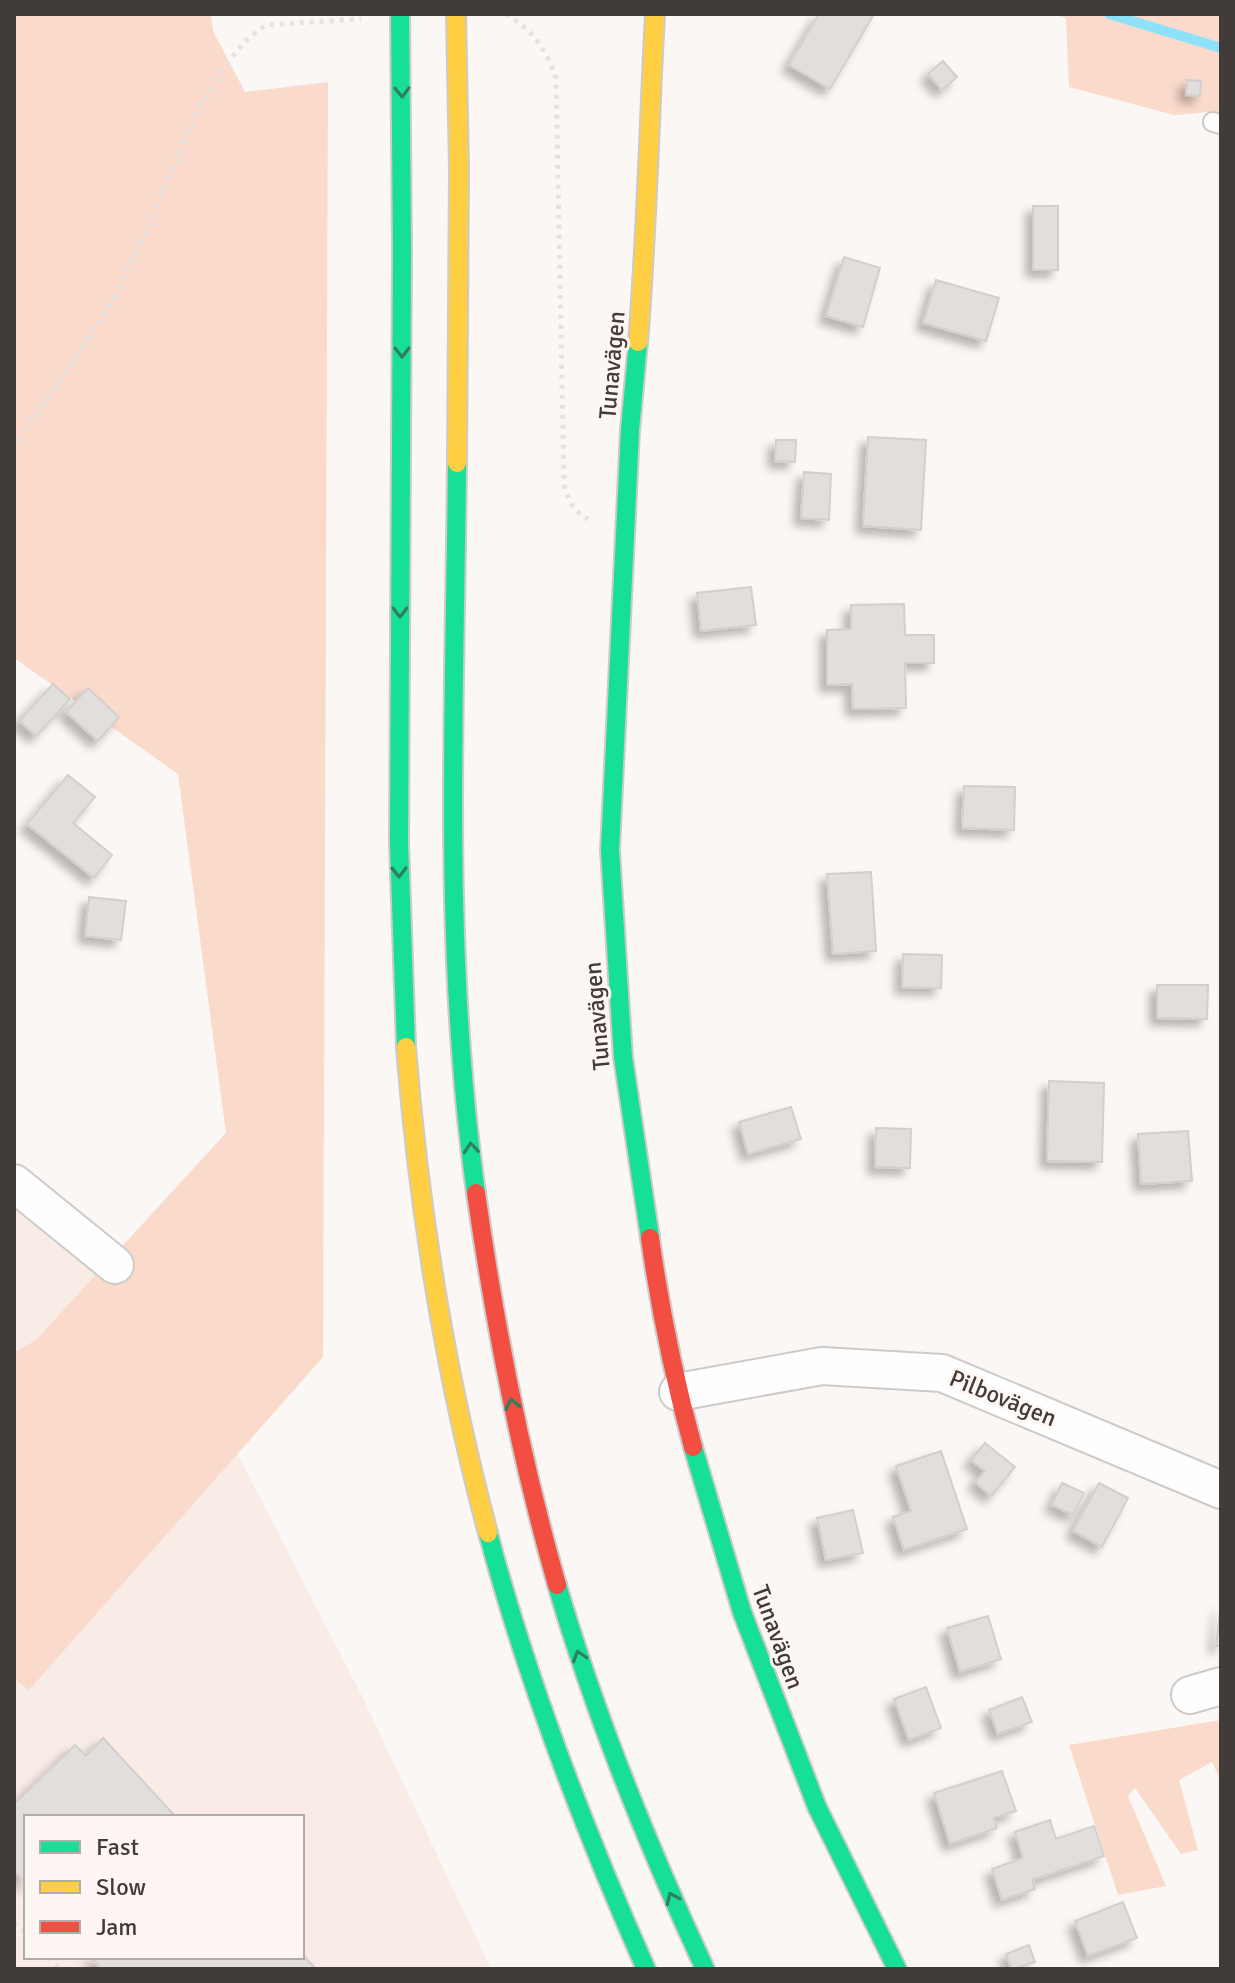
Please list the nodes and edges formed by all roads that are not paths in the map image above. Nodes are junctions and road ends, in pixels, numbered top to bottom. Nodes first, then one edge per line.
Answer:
1 (400, 14) edge
2 (456, 14) edge
3 (655, 14) edge
4 (14, 1183) edge
5 (115, 1265) dead end
6 (678, 1392) junction
7 (1221, 1490) edge
8 (646, 1969) edge
9 (705, 1969) edge
10 (897, 1969) edge

1 -> 8 main road
9 -> 2 main road
3 - 6 main road, Tunavägen
4 - 5 street
6 - 7 street, Pilbovägen
6 - 10 main road, Tunavägen

